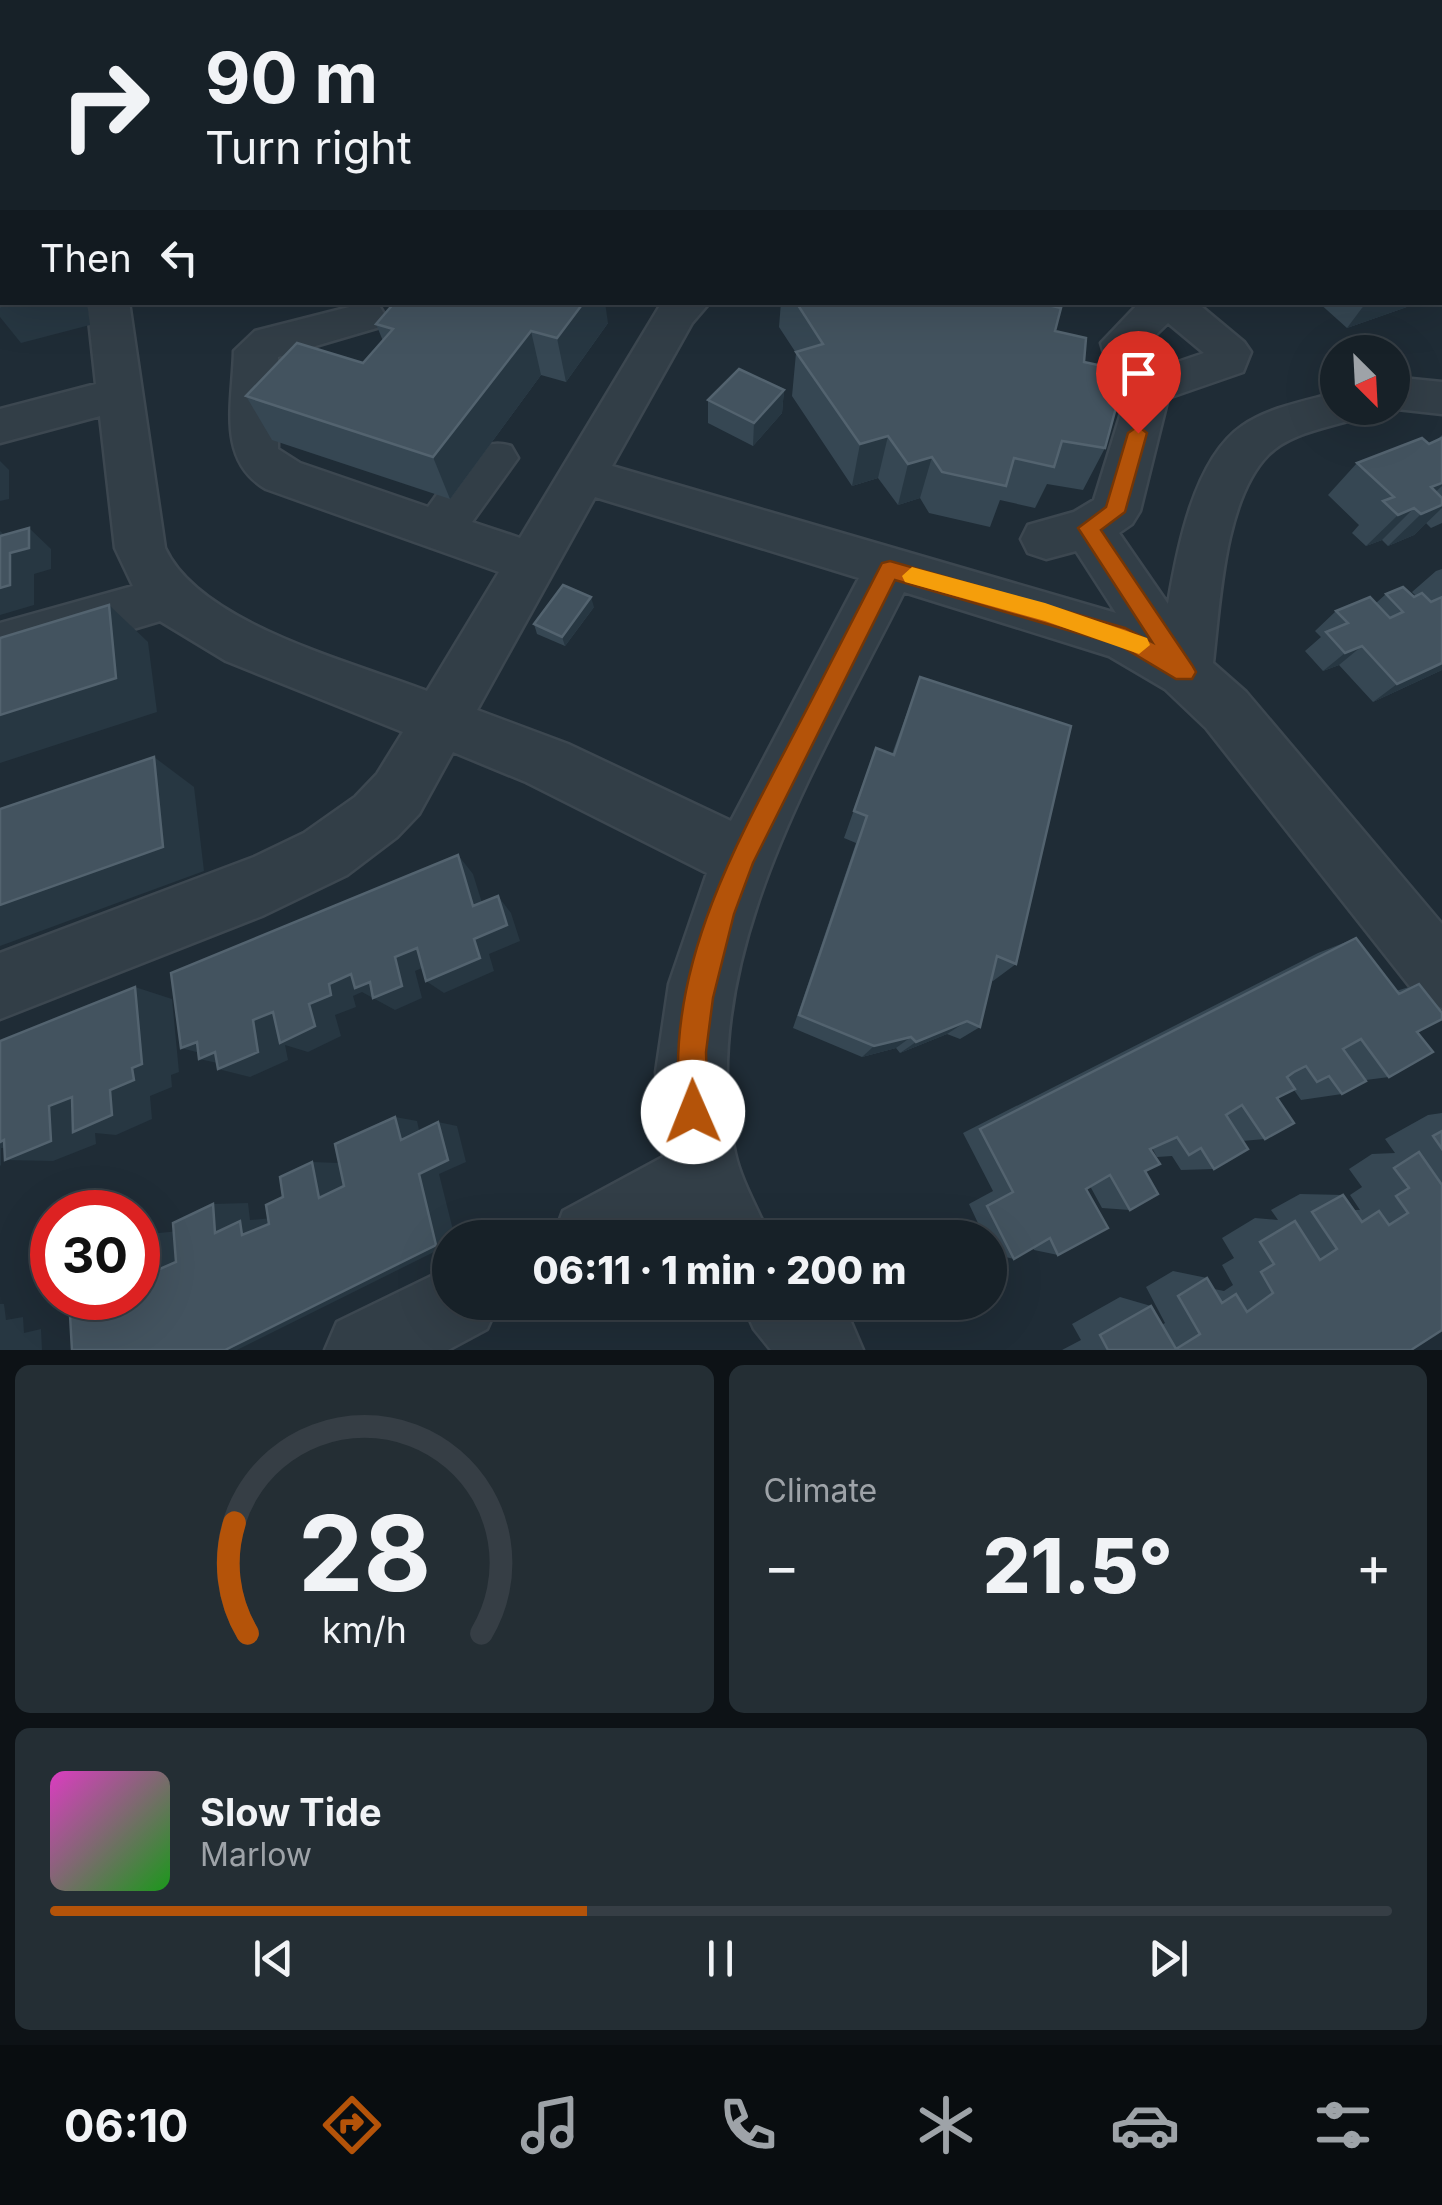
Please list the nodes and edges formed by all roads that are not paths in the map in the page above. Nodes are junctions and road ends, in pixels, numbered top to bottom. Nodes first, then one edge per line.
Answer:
1 (108, 305) edge
2 (678, 306) edge
3 (365, 317) dead end
4 (1159, 382) dead end
5 (121, 394) junction
6 (1410, 395) edge
7 (1442, 398) edge
8 (1320, 414) edge
9 (0, 426) edge
10 (494, 458) dead end
11 (582, 475) junction
12 (438, 530) junction
13 (532, 563) junction
14 (890, 570) junction
15 (166, 598) junction
16 (0, 646) edge
17 (1184, 672) junction
18 (438, 724) junction
19 (742, 858) junction
20 (1442, 975) edge
21 (0, 986) edge
22 (718, 1206) edge
23 (662, 1220) edge
24 (432, 1316) edge
25 (796, 1320) edge
26 (365, 1350) edge
27 (822, 1350) edge

1 - 5 street
2 - 11 street
3 - 12 street
4 - 17 street
5 - 9 street
5 - 15 street
6 - 7 street
8 - 17 street
10 - 12 street
11 - 13 street
11 - 14 street
12 - 13 street
13 - 18 street
14 - 17 street
14 - 19 street
15 - 16 street
15 - 18 street
17 - 20 street
18 - 19 street
18 - 21 street
19 - 22 street
22 - 23 street
24 - 26 street
25 - 27 street

